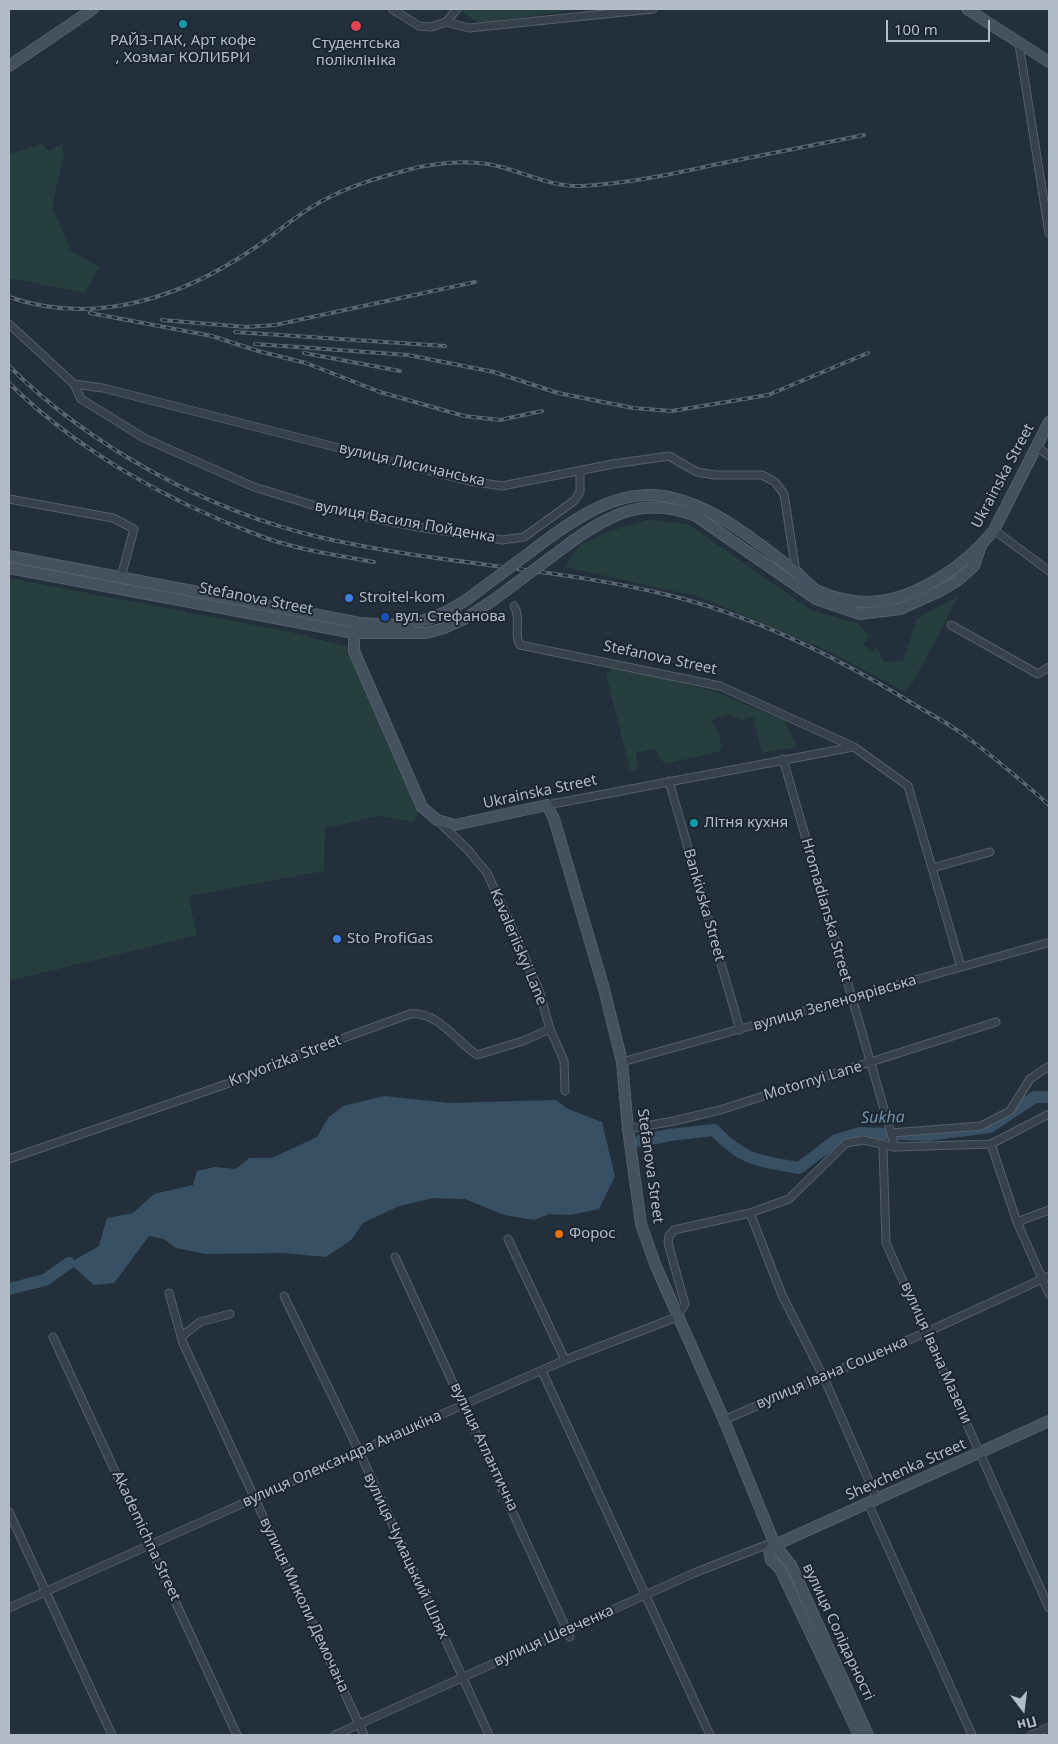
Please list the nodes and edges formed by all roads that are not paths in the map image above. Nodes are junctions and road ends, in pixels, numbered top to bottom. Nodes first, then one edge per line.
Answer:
1 (93, 9) edge
2 (392, 9) edge
3 (457, 9) edge
4 (653, 9) edge
5 (967, 9) edge
6 (446, 22) junction
7 (1019, 44) junction
8 (1049, 62) edge
9 (9, 66) edge
10 (1049, 233) edge
11 (9, 324) edge
12 (74, 384) junction
13 (1049, 422) edge
14 (1036, 446) junction
15 (1049, 456) edge
16 (580, 470) junction
17 (9, 499) edge
18 (994, 530) junction
19 (982, 545) junction
20 (9, 556) edge
21 (9, 568) edge
22 (1049, 571) edge
23 (796, 572) junction
24 (121, 577) junction
25 (469, 598) joint
26 (492, 602) joint
27 (514, 606) dead end
28 (360, 623) junction
29 (952, 625) dead end
30 (354, 633) junction
31 (1049, 667) edge
32 (854, 747) junction
33 (784, 759) junction
34 (669, 781) junction
35 (547, 806) junction
36 (437, 820) junction
37 (990, 852) dead end
38 (932, 868) junction
39 (1047, 943) dead end
40 (961, 967) junction
41 (851, 998) junction
42 (996, 1022) dead end
43 (550, 1029) junction
44 (740, 1030) junction
45 (622, 1062) junction
46 (870, 1063) junction
47 (1049, 1066) edge
48 (565, 1091) dead end
49 (1049, 1114) edge
50 (628, 1129) junction
51 (891, 1133) junction
52 (991, 1144) junction
53 (895, 1145) junction
54 (883, 1146) junction
55 (9, 1159) edge
56 (1049, 1210) edge
57 (750, 1213) junction
58 (1017, 1222) junction
59 (508, 1239) dead end
60 (395, 1257) dead end
61 (1046, 1277) edge
62 (169, 1293) dead end
63 (1049, 1294) edge
64 (284, 1296) dead end
65 (230, 1314) dead end
66 (677, 1317) junction
67 (927, 1332) junction
68 (181, 1337) junction
69 (53, 1338) dead end
70 (565, 1360) junction
71 (542, 1371) junction
72 (824, 1378) junction
73 (465, 1404) junction
74 (724, 1420) junction
75 (1049, 1421) edge
76 (359, 1451) junction
77 (981, 1453) junction
78 (256, 1498) junction
79 (872, 1501) junction
80 (9, 1512) edge
81 (149, 1545) junction
82 (775, 1545) junction
83 (46, 1591) junction
84 (648, 1598) junction
85 (9, 1608) edge
86 (1049, 1608) edge
87 (569, 1634) junction
88 (462, 1678) junction
89 (1049, 1727) edge
90 (362, 1730) edge
91 (112, 1735) edge
92 (238, 1735) edge
93 (335, 1735) edge
94 (488, 1735) edge
95 (710, 1735) edge
96 (859, 1735) edge
97 (868, 1735) edge
98 (972, 1735) edge
99 (1031, 1735) edge

1 - 9 main road
2 - 6 street
3 - 6 street
4 - 6 street
5 - 7 main road
7 - 8 main road
7 - 10 street
11 - 12 street
12 - 16 street, вулиця Лисичанська
12 - 16 street, вулиця Василя Пойденка
13 - 14 main road, Ukrainska Street
14 - 15 street
14 - 18 main road, Ukrainska Street
16 - 23 street, вулиця Лисичанська
17 - 24 street
18 - 19 main road, Ukrainska Street
18 - 22 street
19 - 23 main road, Ukrainska Street
19 - 26 main road, Ukrainska Street, bridge
20 - 24 main road, Stefanova Street
21 - 30 main road, Stefanova Street
23 - 25 main road, Ukrainska Street, bridge
24 - 28 main road, Stefanova Street
25 - 28 main road, Stefanova Street
26 - 30 main road, Stefanova Street
27 - 32 street, Stefanova Street
28 - 30 main road
29 - 31 street
30 - 36 main road
32 - 33 street, Ukrainska Street
32 - 38 street
33 - 34 street, Ukrainska Street
33 - 41 street, Hromadianska Street
34 - 35 street, Ukrainska Street
34 - 44 street, Bankivska Street
35 - 36 main road, Ukrainska Street
35 - 45 main road, Stefanova Street
36 - 43 street, Kavaleriiskyi Lane
37 - 38 street
38 - 40 street
39 - 40 street, вулиця Зеленоярівська
40 - 41 street, вулиця Зеленоярівська
41 - 44 street, вулиця Зеленоярівська
41 - 46 street, Hromadianska Street
42 - 46 street, Motornyi Lane
43 - 48 street, Kavaleriiskyi Lane
43 - 55 street, Kryvorizka Street
44 - 45 street, вулиця Зеленоярівська
45 - 50 main road, Stefanova Street
46 - 50 street, Motornyi Lane
46 - 51 street, Hromadianska Street
47 - 51 street
49 - 52 street
50 - 66 main road, Stefanova Street
51 - 53 street, Hromadianska Street
52 - 53 street
52 - 58 street
53 - 54 street
54 - 57 street
54 - 67 street, вулиця Івана Мазепи
56 - 58 street
57 - 66 street
57 - 72 street
58 - 61 street
59 - 70 street
60 - 73 street, вулиця Атлантична
61 - 63 street
61 - 67 street, вулиця Івана Сошенка
62 - 68 street, вулиця Миколи Демочана
64 - 76 street, вулиця Чумацький Шлях
65 - 68 street
66 - 70 street, вулиця Олександра Анашкіна
66 - 74 main road, Stefanova Street
67 - 72 street, вулиця Івана Сошенка
67 - 77 street, вулиця Івана Мазепи
68 - 78 street, вулиця Миколи Демочана
69 - 81 street, Akademichna Street
70 - 71 street, вулиця Олександра Анашкіна
71 - 73 street, вулиця Олександра Анашкіна
71 - 84 street
72 - 74 street, вулиця Івана Сошенка
72 - 79 street
73 - 76 street, вулиця Олександра Анашкіна
73 - 87 street, вулиця Атлантична
74 - 82 main road, Stefanova Street
75 - 77 main road, Shevchenka Street
76 - 78 street, вулиця Олександра Анашкіна
76 - 88 street, вулиця Чумацький Шлях
77 - 79 main road, Shevchenka Street
77 - 86 street, вулиця Івана Мазепи
78 - 81 street, вулиця Олександра Анашкіна
78 - 90 street, вулиця Миколи Демочана
79 - 82 main road, Shevchenka Street
79 - 98 street
80 - 83 street
81 - 83 street, вулиця Олександра Анашкіна
81 - 92 street, Akademichna Street
82 - 84 street, вулиця Шевченка
82 - 96 main road, вулиця Солідарності
82 - 97 main road, вулиця Солідарності
83 - 85 street, вулиця Олександра Анашкіна
83 - 91 street
84 - 87 street, вулиця Шевченка
84 - 95 street
87 - 88 street, вулиця Шевченка
88 - 90 street, вулиця Шевченка
88 - 94 street, вулиця Чумацький Шлях
89 - 99 street
90 - 93 street, вулиця Шевченка

